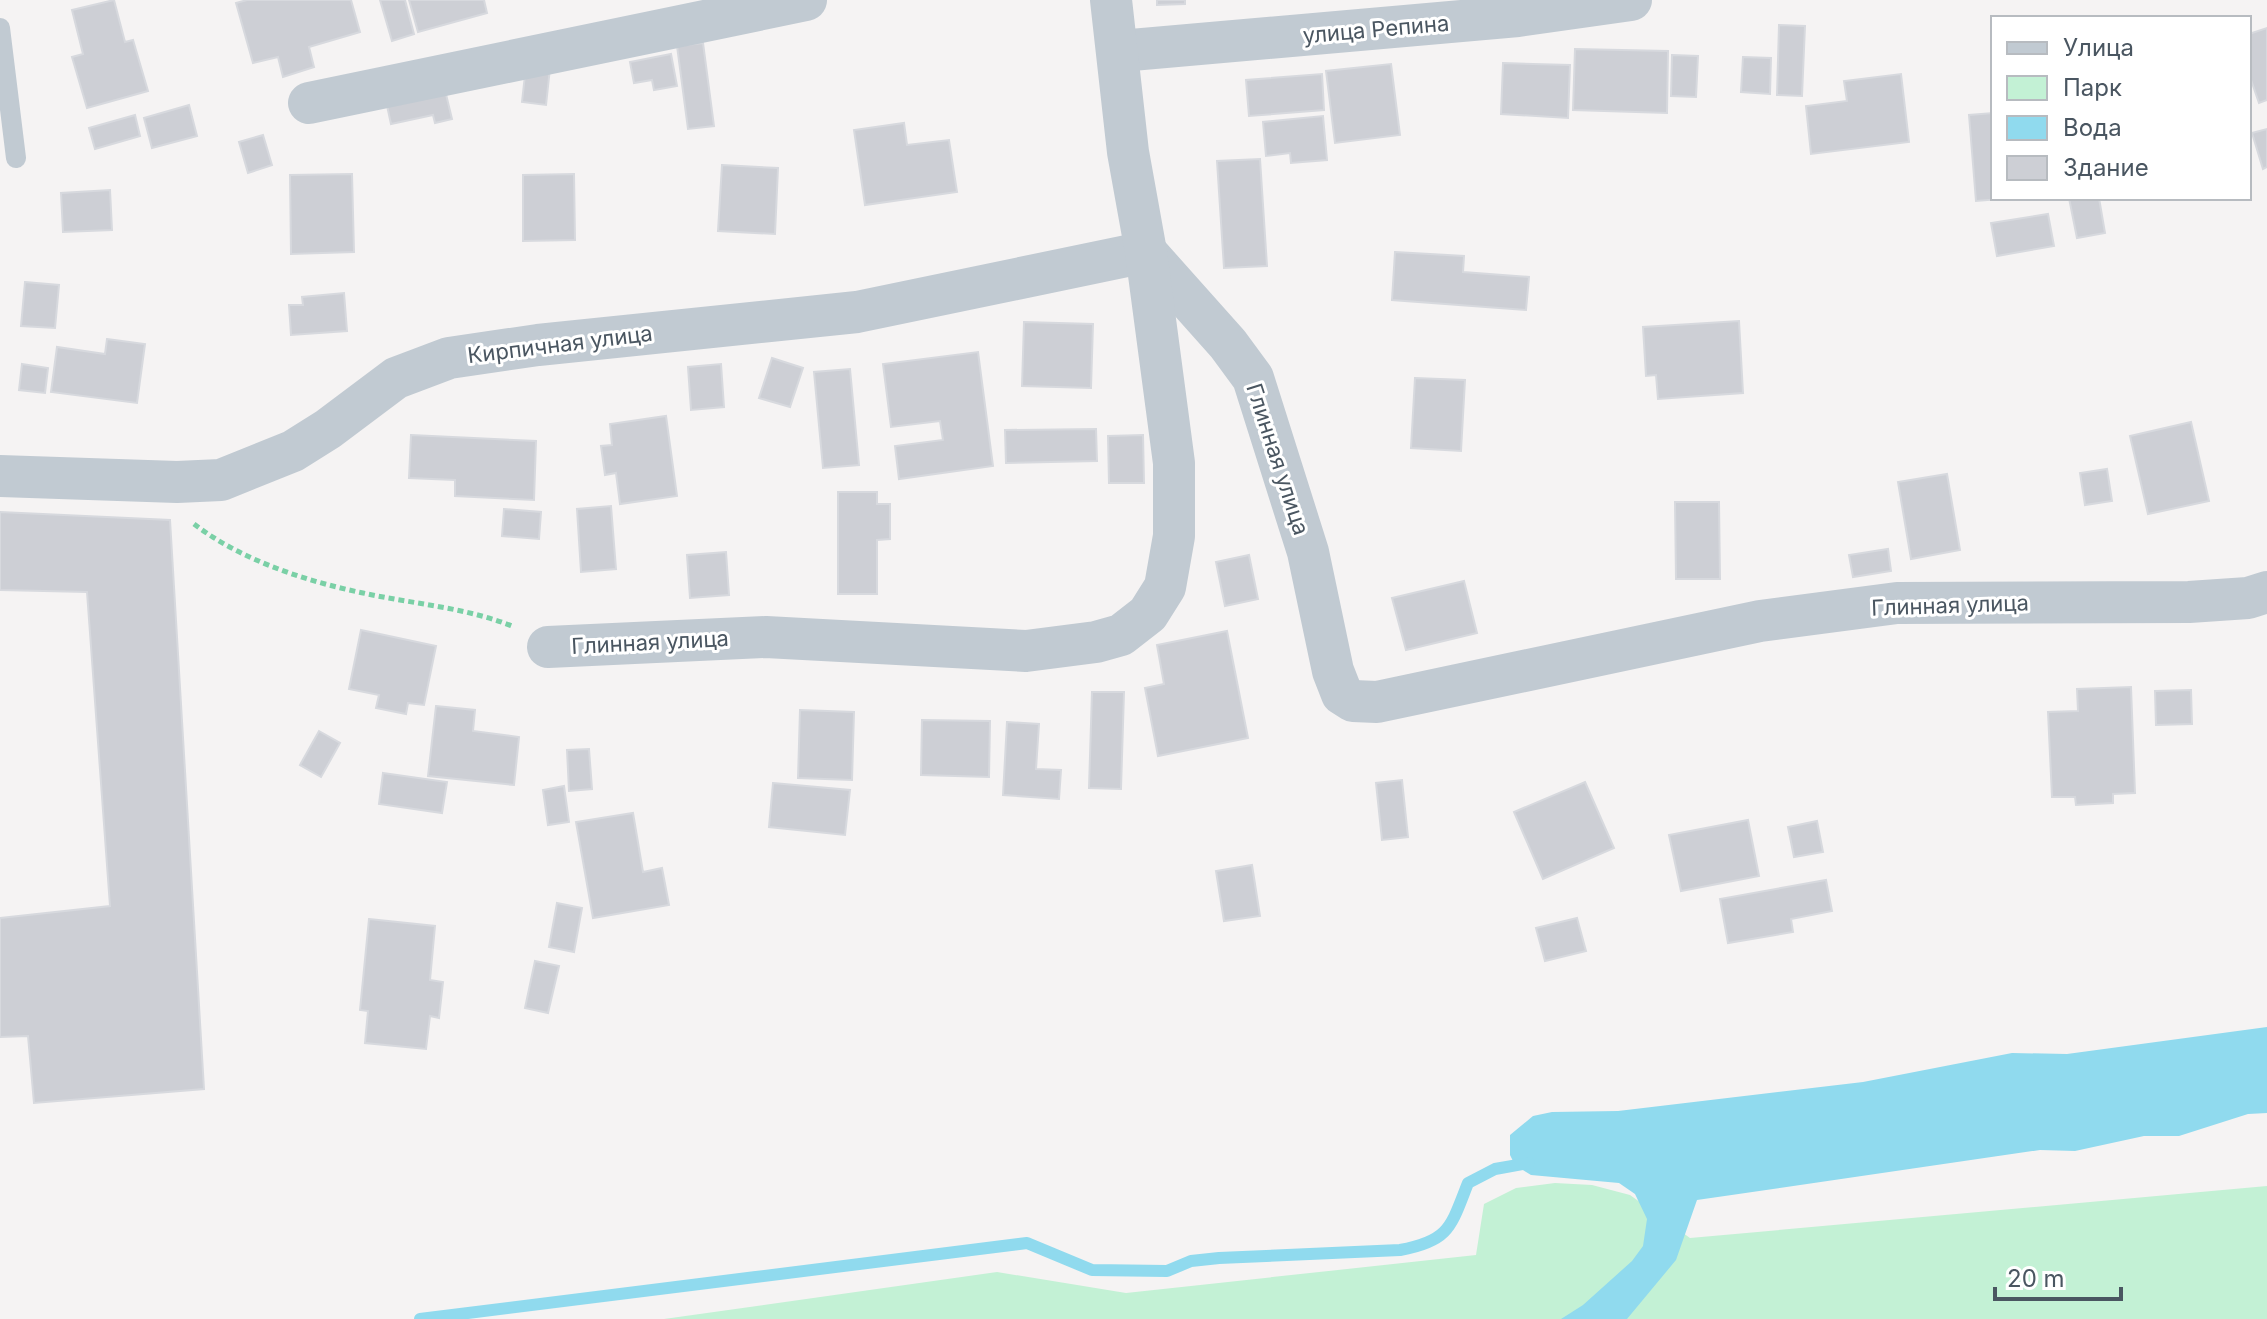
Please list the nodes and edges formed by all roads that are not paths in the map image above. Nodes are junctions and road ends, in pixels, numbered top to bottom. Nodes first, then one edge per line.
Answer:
1 (806, 0) edge
2 (1111, 0) edge
3 (1631, 0) edge
4 (0, 28) edge
5 (1120, 51) junction
6 (309, 103) dead end
7 (16, 158) dead end
8 (1146, 252) junction
9 (0, 476) edge
10 (2267, 592) edge
11 (548, 647) road end

1 - 6 street
2 - 5 street
3 - 5 street, улица Репина
4 - 7 lane
5 - 8 street
8 - 9 street, Кирпичная улица
8 - 10 street, Глинная улица
8 - 11 street, Глинная улица

